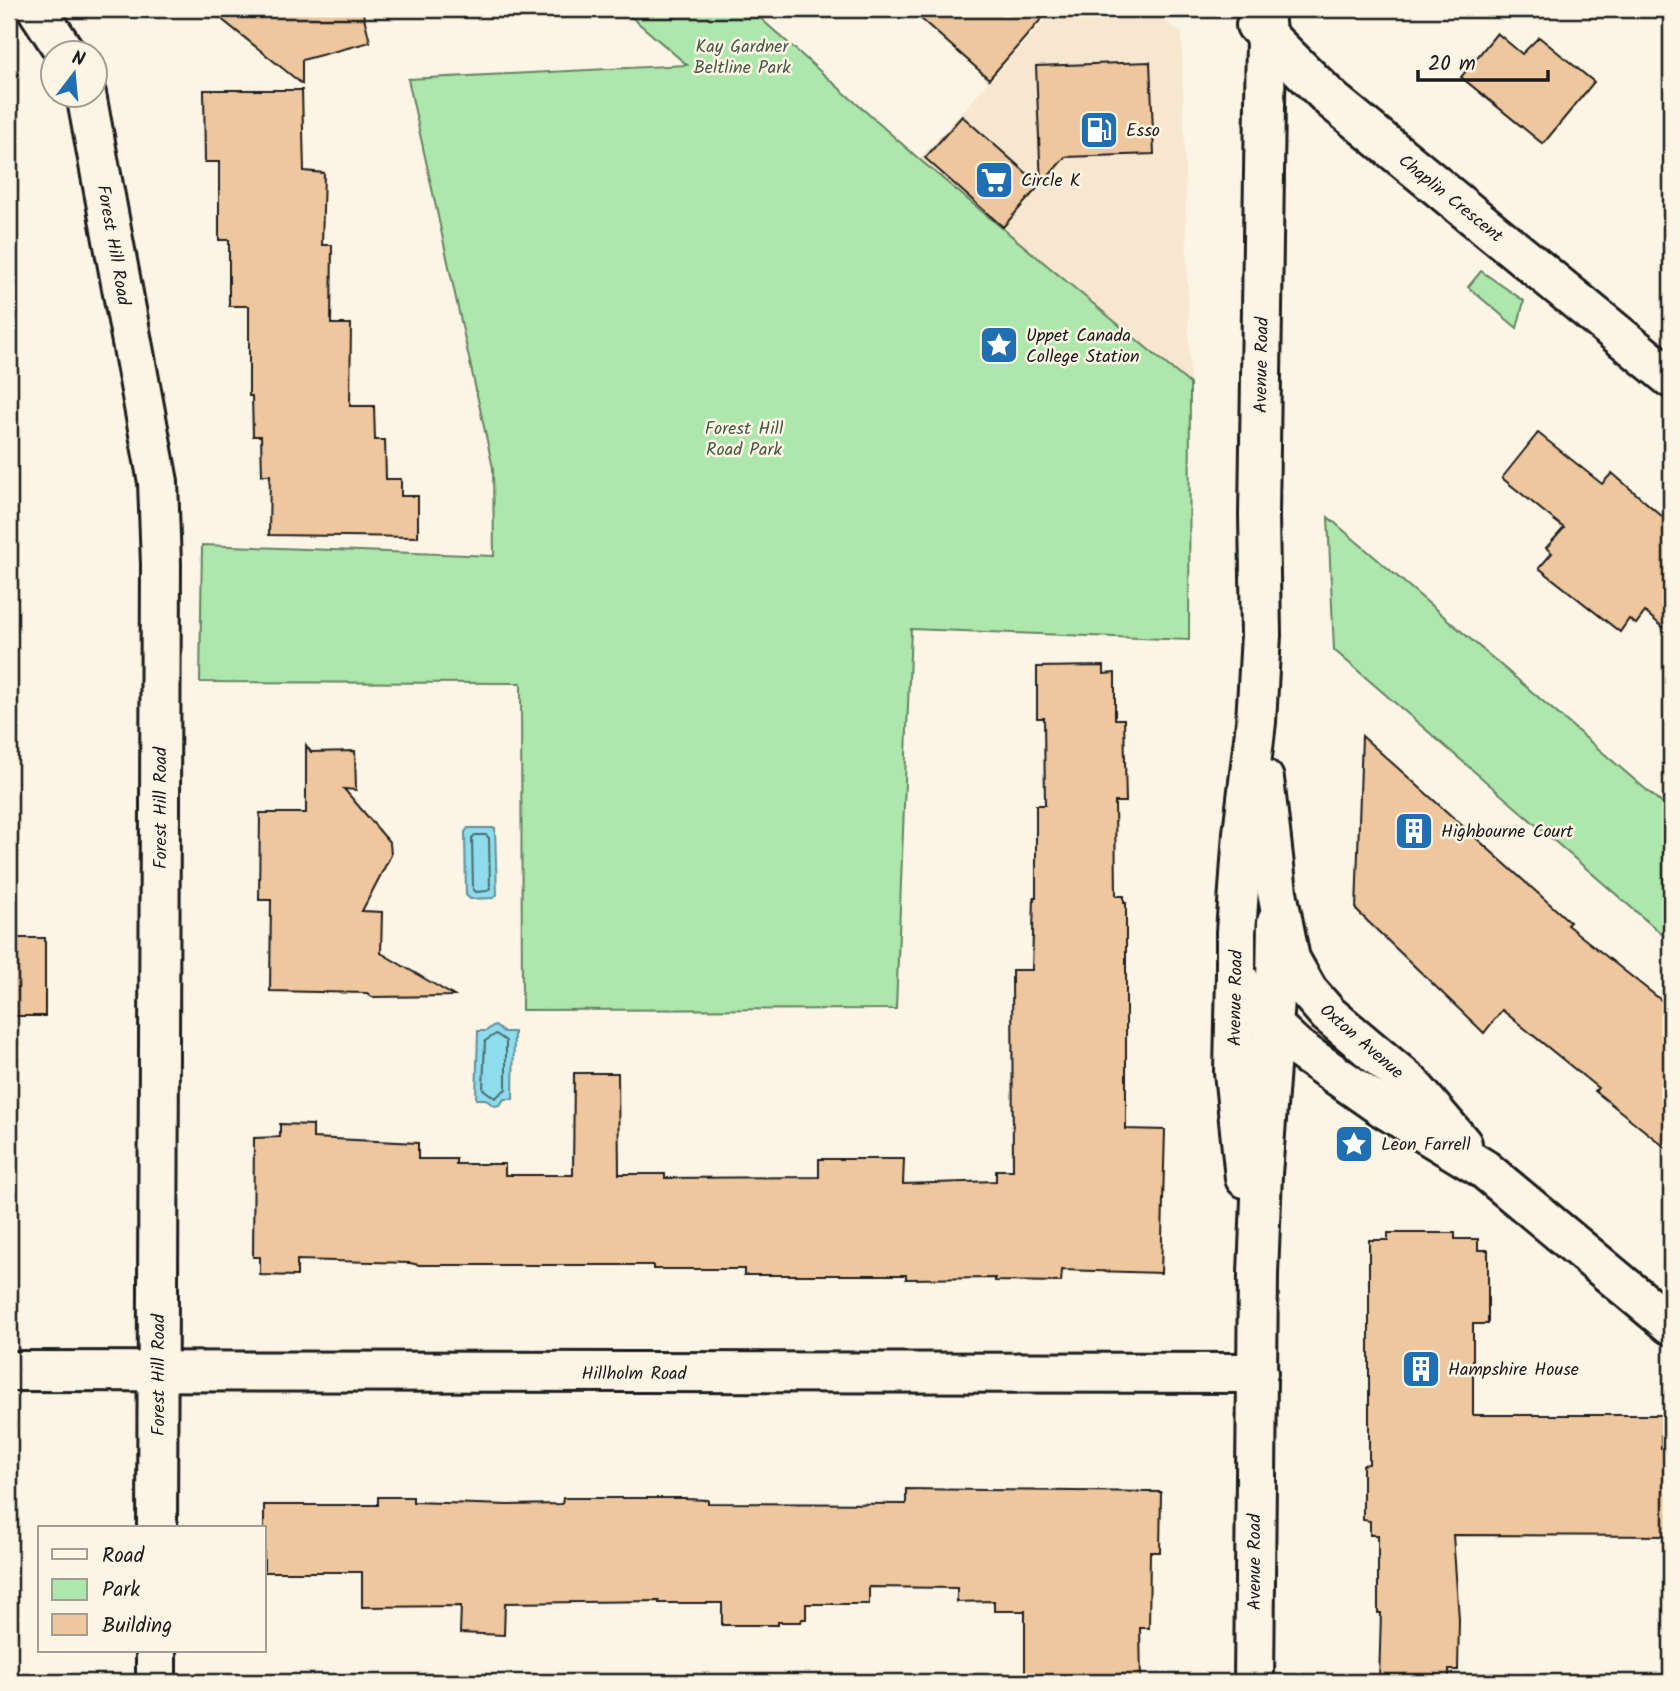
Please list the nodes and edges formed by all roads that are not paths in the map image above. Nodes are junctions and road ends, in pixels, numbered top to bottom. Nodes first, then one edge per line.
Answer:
1 (37, 9) edge
2 (1257, 17) edge
3 (56, 38) edge
4 (89, 108) edge
5 (1671, 378) edge
6 (1256, 722) junction
7 (1277, 892) junction
8 (1236, 974) junction
9 (1274, 1028) junction
10 (1484, 1169) junction
11 (1258, 1274) junction
12 (1671, 1325) edge
13 (9, 1371) edge
14 (158, 1372) junction
15 (1258, 1373) junction
16 (157, 1526) edge
17 (156, 1652) edge
18 (156, 1682) edge
19 (1254, 1682) edge

1 - 3 street
2 - 5 street, Chaplin Crescent
2 - 6 street, Avenue Road
4 - 14 street, Forest Hill Road
6 - 7 street, Avenue Road
6 - 8 street, Avenue Road
7 - 9 street, Avenue Road
7 - 10 street, Oxton Avenue
8 - 9 street, Oxton Avenue
8 - 11 street, Avenue Road
9 - 10 street, Oxton Avenue
9 - 11 street, Avenue Road
10 - 12 street, Oxton Avenue
11 - 15 street, Avenue Road
13 - 14 street, Hillholm Road
14 - 15 street, Hillholm Road
14 - 16 street, Forest Hill Road
15 - 19 street, Avenue Road
17 - 18 street

